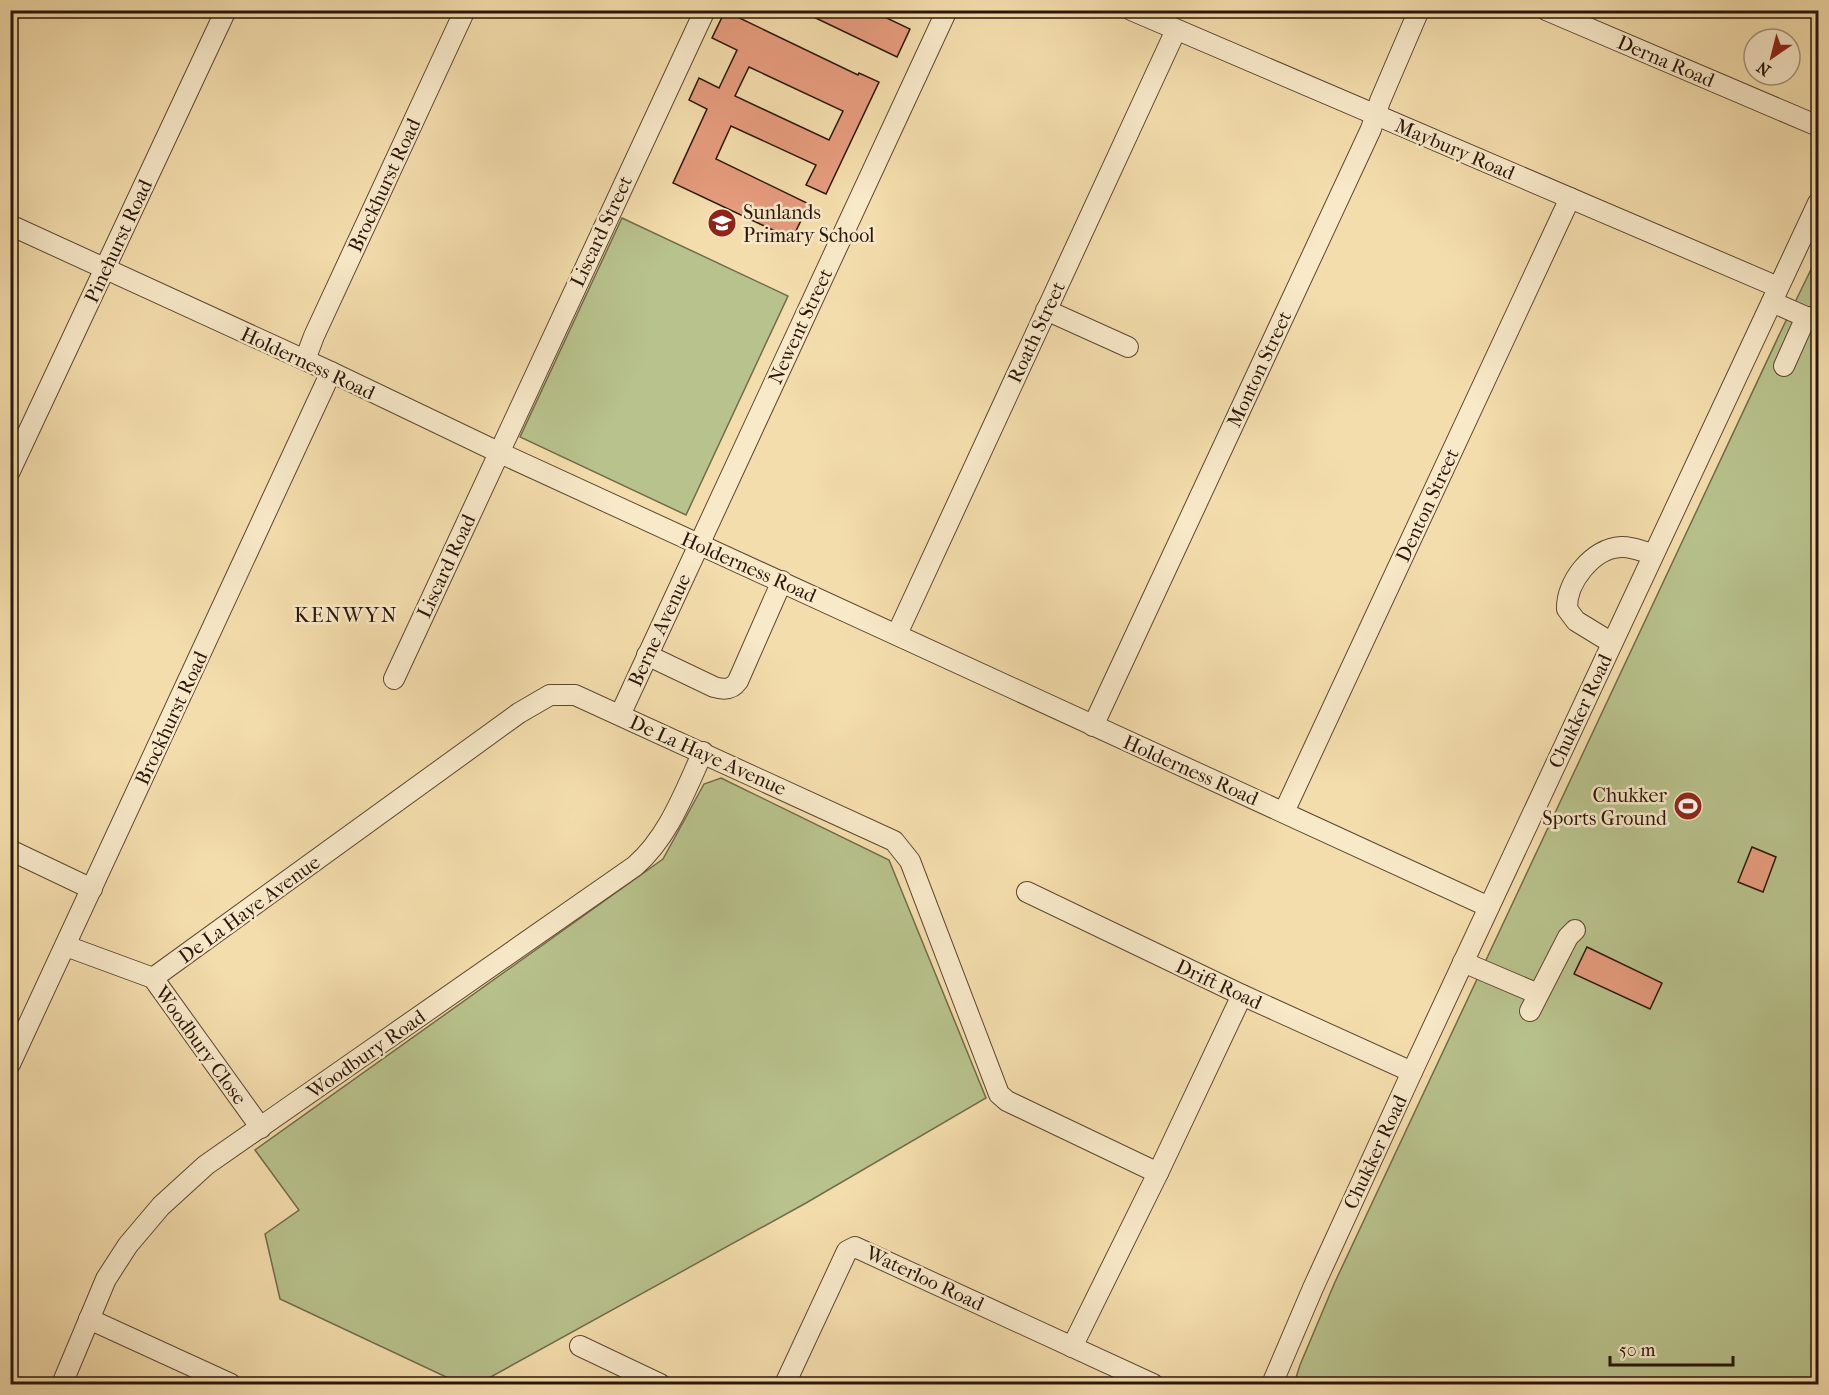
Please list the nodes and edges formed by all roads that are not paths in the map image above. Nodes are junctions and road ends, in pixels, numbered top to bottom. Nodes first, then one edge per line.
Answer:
1 (226, 10) edge
2 (465, 10) edge
3 (705, 10) edge
4 (947, 10) edge
5 (1131, 10) edge
6 (1419, 10) edge
7 (1546, 10) edge
8 (1176, 30) junction
9 (1376, 115) junction
10 (1818, 126) edge
11 (1570, 198) junction
12 (1818, 203) edge
13 (10, 225) edge
14 (105, 270) junction
15 (1775, 294) junction
16 (1046, 310) junction
17 (1812, 317) edge
18 (1128, 347) dead end
19 (305, 360) junction
20 (1784, 366) dead end
21 (331, 372) junction
22 (498, 452) junction
23 (10, 471) edge
24 (699, 544) junction
25 (1653, 554) junction
26 (782, 581) junction
27 (897, 634) junction
28 (1612, 643) junction
29 (647, 655) junction
30 (394, 679) dead end
31 (620, 715) junction
32 (1093, 726) junction
33 (703, 752) junction
34 (1284, 812) junction
35 (10, 850) edge
36 (92, 889) junction
37 (1027, 892) dead end
38 (1489, 907) junction
39 (1575, 930) dead end
40 (66, 946) junction
41 (1463, 962) junction
42 (153, 978) junction
43 (1242, 995) junction
44 (16, 1040) edge
45 (10, 1064) edge
46 (1412, 1072) junction
47 (261, 1128) junction
48 (1158, 1173) junction
49 (89, 1319) junction
50 (580, 1347) dead end
51 (1072, 1347) junction
52 (62, 1384) edge
53 (231, 1384) edge
54 (660, 1384) edge
55 (785, 1384) edge
56 (1153, 1384) edge
57 (1272, 1384) edge

1 - 14 street, Pinehurst Road
2 - 19 street, Brockhurst Road
3 - 22 street, Liscard Street
4 - 24 street, Newent Street
5 - 8 street, Maybury Road
6 - 9 street, Monton Street
7 - 10 street, Derna Road
8 - 9 street, Maybury Road
8 - 16 street, Roath Street
9 - 11 street, Maybury Road
9 - 32 street, Monton Street
11 - 15 street, Maybury Road
11 - 34 street, Denton Street
12 - 15 street, Chukker Road
13 - 14 street, Holderness Road
14 - 19 street, Holderness Road
14 - 23 street, Pinehurst Road
15 - 17 street, Maybury Road
15 - 25 street, Chukker Road
16 - 18 street
16 - 27 street, Roath Street
17 - 20 street
19 - 21 street, Holderness Road
21 - 22 street, Holderness Road
21 - 36 street, Brockhurst Road
22 - 24 street, Holderness Road
22 - 30 street, Liscard Road
24 - 26 street, Holderness Road
24 - 29 street, Berne Avenue
25 - 28 street, Chukker Road
25 - 28 street
26 - 27 street, Holderness Road
26 - 29 street
27 - 32 street, Holderness Road
28 - 38 street, Chukker Road
29 - 31 street, Berne Avenue
31 - 33 street, De La Haye Avenue
31 - 42 street, De La Haye Avenue
32 - 34 street, Holderness Road
33 - 47 street, Woodbury Road
33 - 48 street, De La Haye Avenue
34 - 38 street, Holderness Road
35 - 36 street
36 - 40 street, Brockhurst Road
37 - 43 street, Drift Road
38 - 41 street, Chukker Road
39 - 41 street
40 - 42 street, Woodbury Close
40 - 44 street, Brockhurst Road
41 - 46 street, Chukker Road
42 - 47 street, Woodbury Close
43 - 46 street, Drift Road
43 - 48 street
44 - 45 street, Brockhurst Road
46 - 57 street, Chukker Road
47 - 49 street, Woodbury Road
48 - 51 street
49 - 52 street, Woodbury Road
49 - 53 street
50 - 54 street
51 - 55 street, Waterloo Road
51 - 56 street, Waterloo Road

